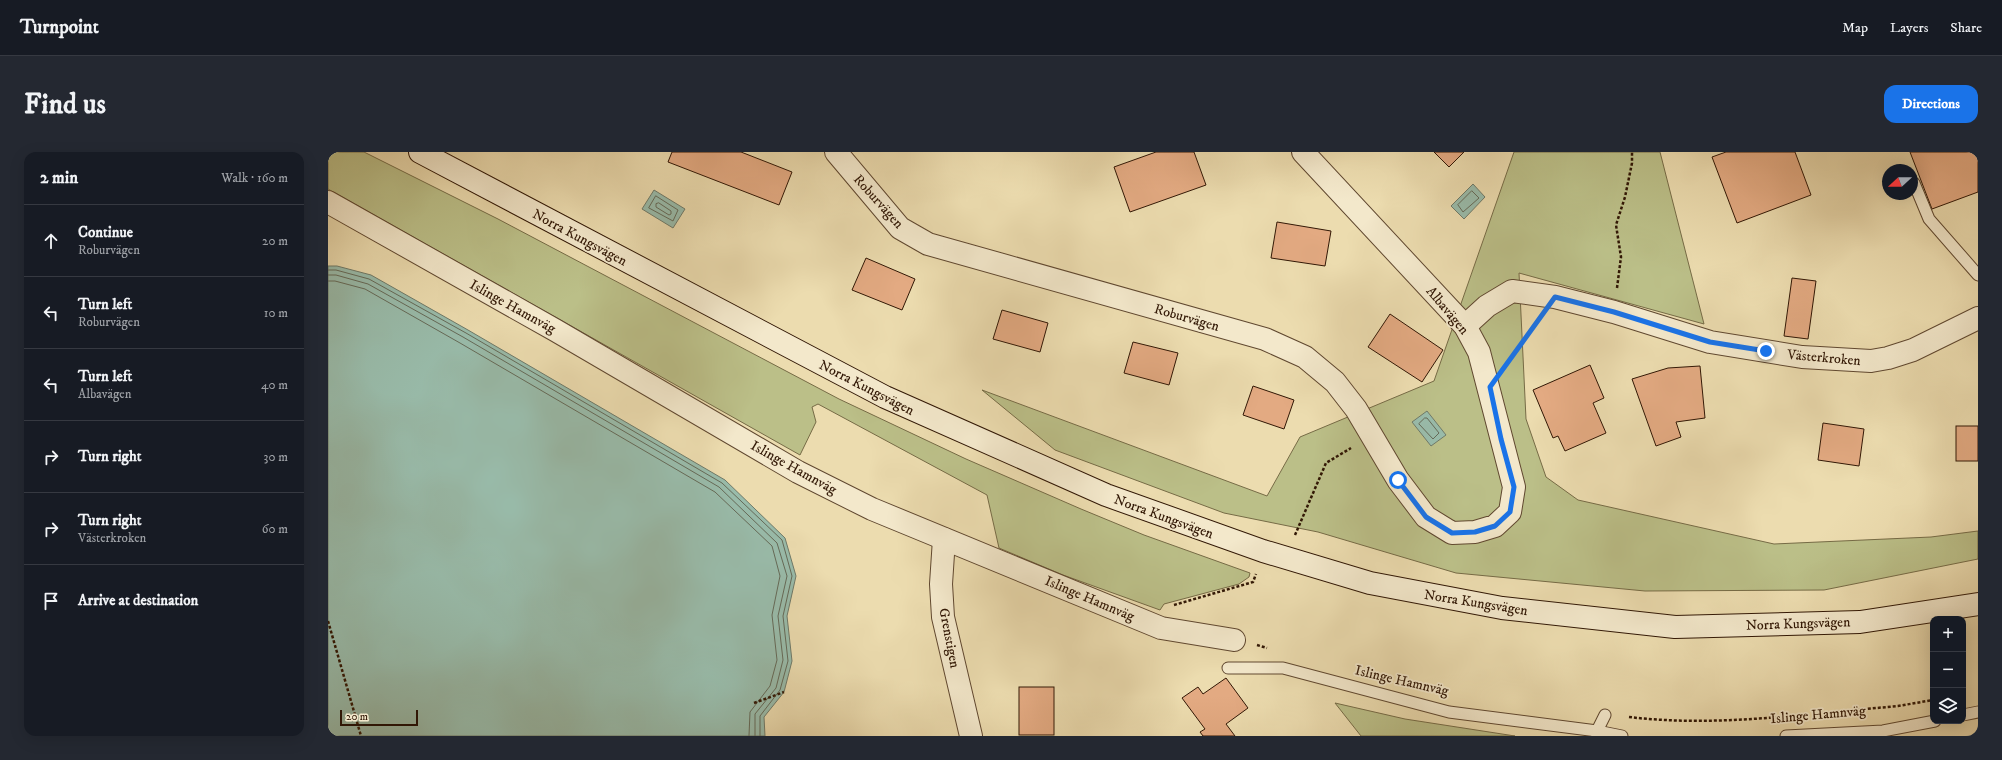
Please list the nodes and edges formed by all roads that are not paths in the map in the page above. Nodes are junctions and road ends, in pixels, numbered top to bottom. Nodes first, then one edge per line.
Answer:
1 (420, 152) edge
2 (836, 152) edge
3 (1303, 152) edge
4 (1918, 193) edge
5 (328, 202) edge
6 (1978, 275) edge
7 (1978, 318) edge
8 (1465, 326) junction
9 (1495, 526) joint
10 (944, 539) junction
11 (1978, 604) edge
12 (1234, 640) road end
13 (1228, 668) dead end
14 (1978, 712) edge
15 (1966, 714) edge
16 (1604, 715) road end
17 (1930, 722) edge
18 (1597, 734) edge
19 (971, 736) edge
20 (1622, 736) edge
21 (1786, 736) edge

1 - 11 street, Norra Kungsvägen
2 - 9 street, Roburvägen
3 - 8 street, Albavägen
4 - 6 lane
5 - 10 street, Islinge Hamnväg
7 - 8 street, Västerkroken
8 - 9 street, Albavägen
10 - 12 street, Islinge Hamnväg
10 - 19 street, Grenstigen
13 - 18 lane, Islinge Hamnväg
14 - 15 lane
16 - 18 lane
17 - 21 lane, Islinge Hamnväg
18 - 20 lane, Islinge Hamnväg

